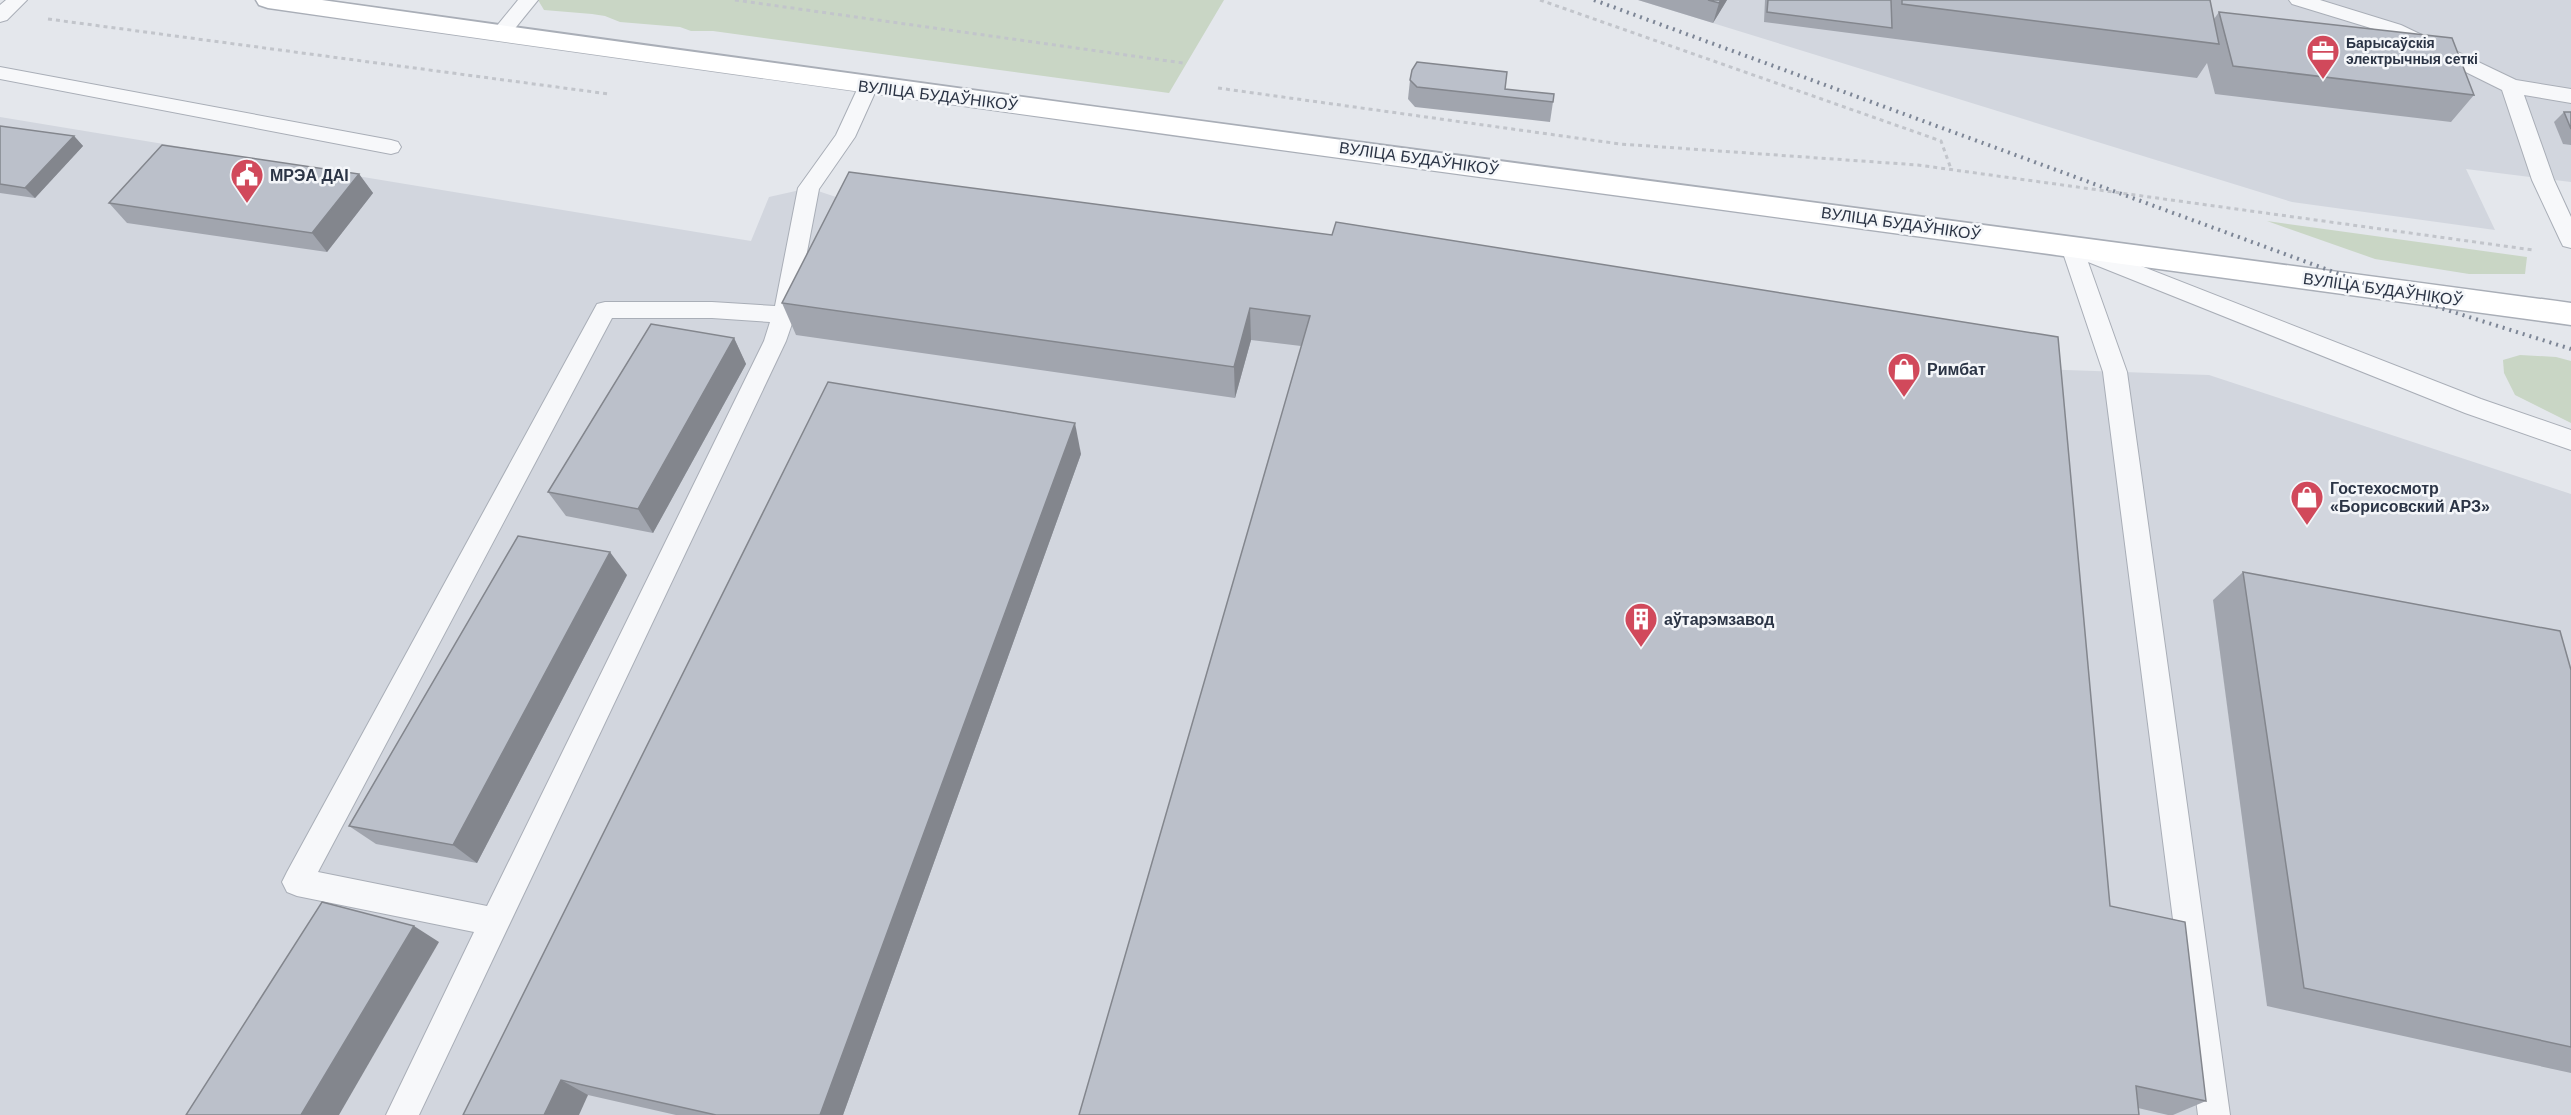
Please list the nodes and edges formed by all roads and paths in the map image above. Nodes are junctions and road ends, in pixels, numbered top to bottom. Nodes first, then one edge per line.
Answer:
1 (268, 0) edge
2 (528, 0) edge
3 (735, 0) edge
4 (1540, 0) edge
5 (2299, 0) edge
6 (7, 10) edge
7 (501, 33) junction
8 (1183, 63) dead end
9 (0, 73) edge
10 (868, 86) junction
11 (2511, 86) junction
12 (1218, 88) dead end
13 (609, 94) dead end
14 (2571, 96) edge
15 (391, 147) dead end
16 (1952, 169) junction
17 (2571, 240) edge
18 (2072, 247) junction
19 (2536, 250) dead end
20 (2571, 314) edge
21 (784, 315) junction
22 (2571, 440) edge
23 (495, 922) junction
24 (402, 1115) edge
25 (2214, 1115) edge

1 - 7 main road, ВУЛІЦА БУДАЎНІКОЎ
2 - 7 lane
3 - 8 path
4 - 16 path
5 - 11 lane
6 - 13 path
7 - 10 main road, ВУЛІЦА БУДАЎНІКОЎ
9 - 15 lane
10 - 18 main road, ВУЛІЦА БУДАЎНІКОЎ
10 - 21 lane
11 - 14 lane
11 - 17 lane
12 - 16 path
16 - 19 path
18 - 20 main road, ВУЛІЦА БУДАЎНІКОЎ
18 - 22 lane
18 - 25 lane
21 - 23 lane
21 - 23 lane
23 - 24 lane

